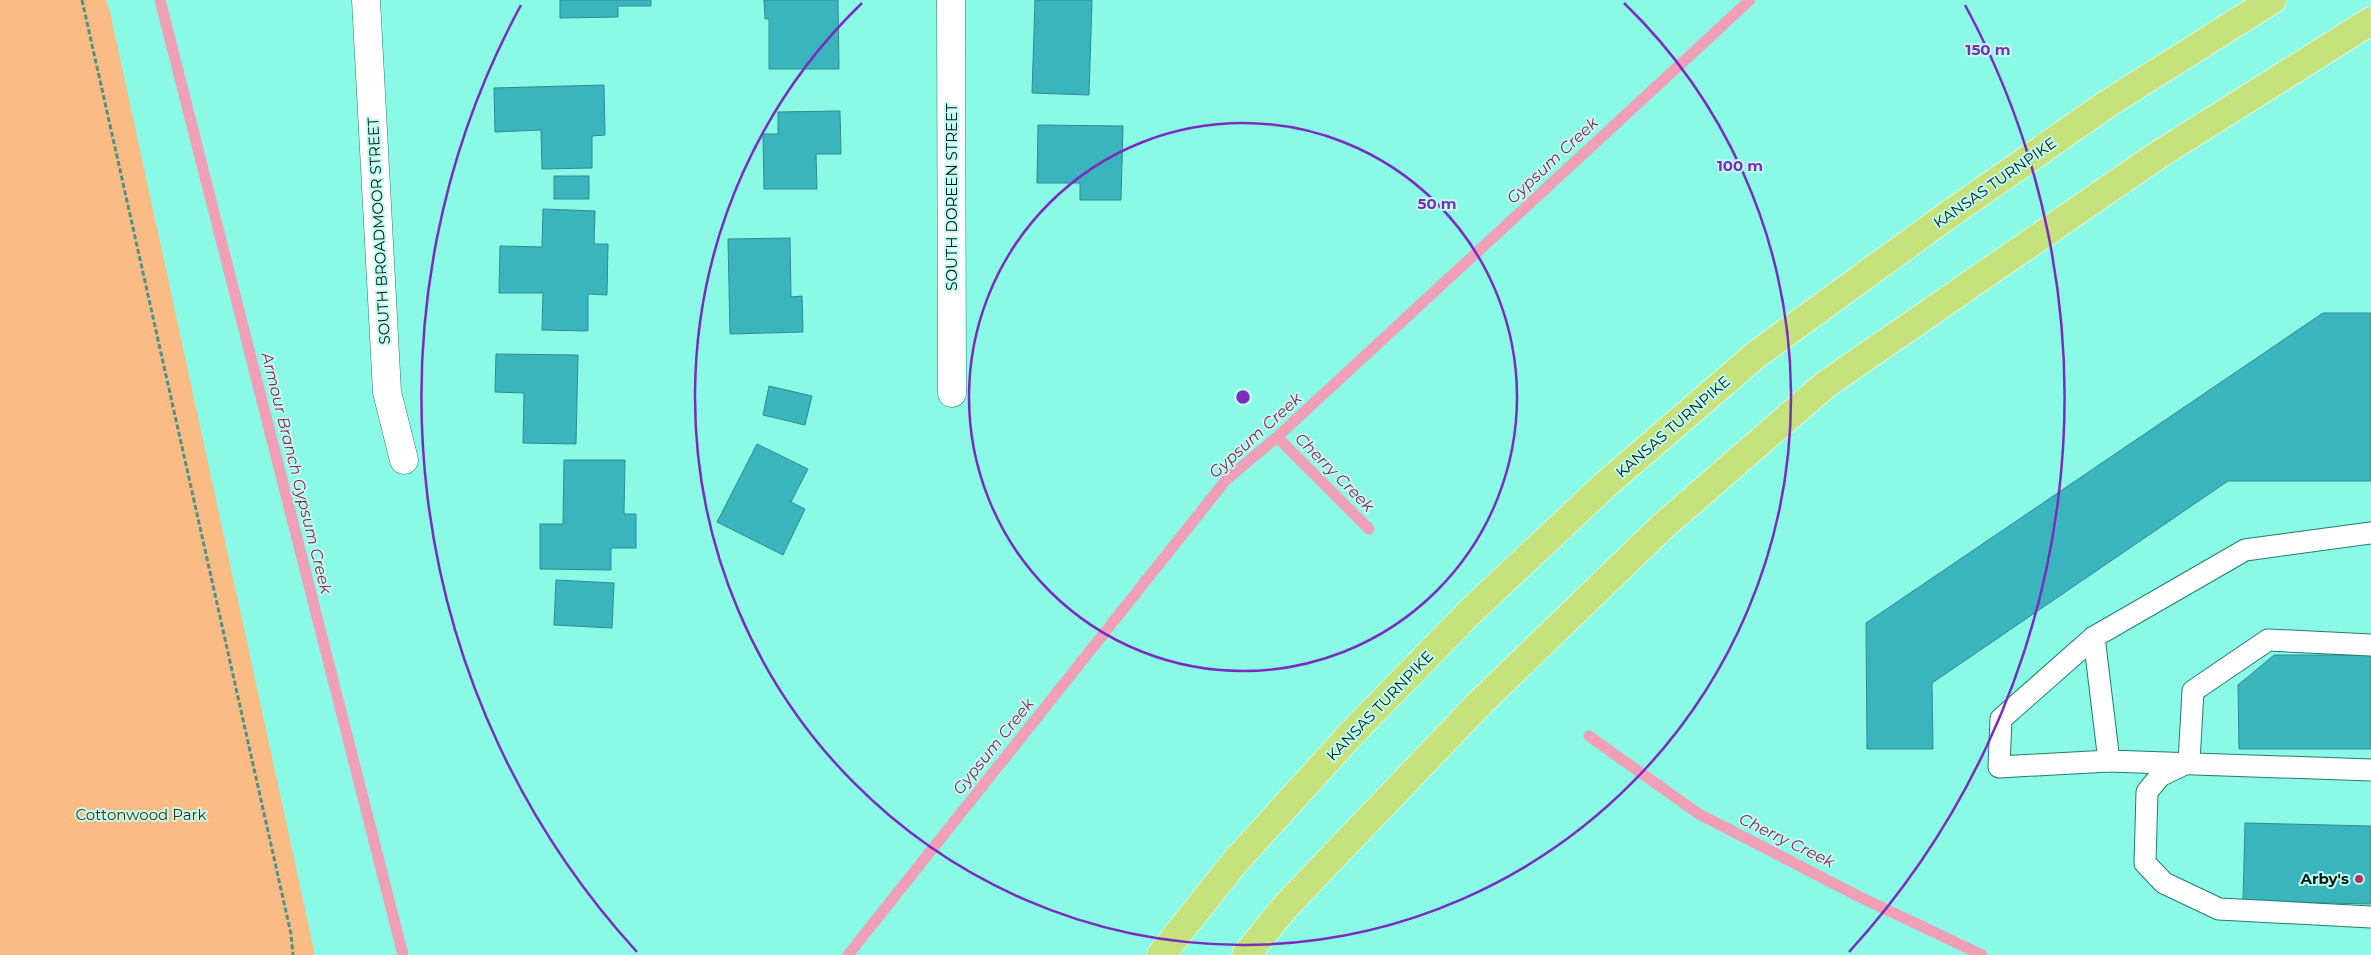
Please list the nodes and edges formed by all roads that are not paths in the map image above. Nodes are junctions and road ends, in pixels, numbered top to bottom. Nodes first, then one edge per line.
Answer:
1 (366, 0) edge
2 (951, 0) edge
3 (2272, 0) edge
4 (2371, 21) edge
5 (952, 393) dead end
6 (404, 460) dead end
7 (2371, 533) edge
8 (2094, 637) junction
9 (2371, 645) edge
10 (2109, 761) junction
11 (2189, 762) junction
12 (2371, 770) edge
13 (2371, 917) edge
14 (1160, 955) edge
15 (1246, 955) edge

1 - 6 street, SOUTH BROADMOOR STREET
2 - 5 street, SOUTH DOREEN STREET
3 - 14 highway, KANSAS TURNPIKE
4 - 15 highway
7 - 8 lane
8 - 10 lane
8 - 10 lane
9 - 11 lane
10 - 11 lane
11 - 12 lane
11 - 13 lane

